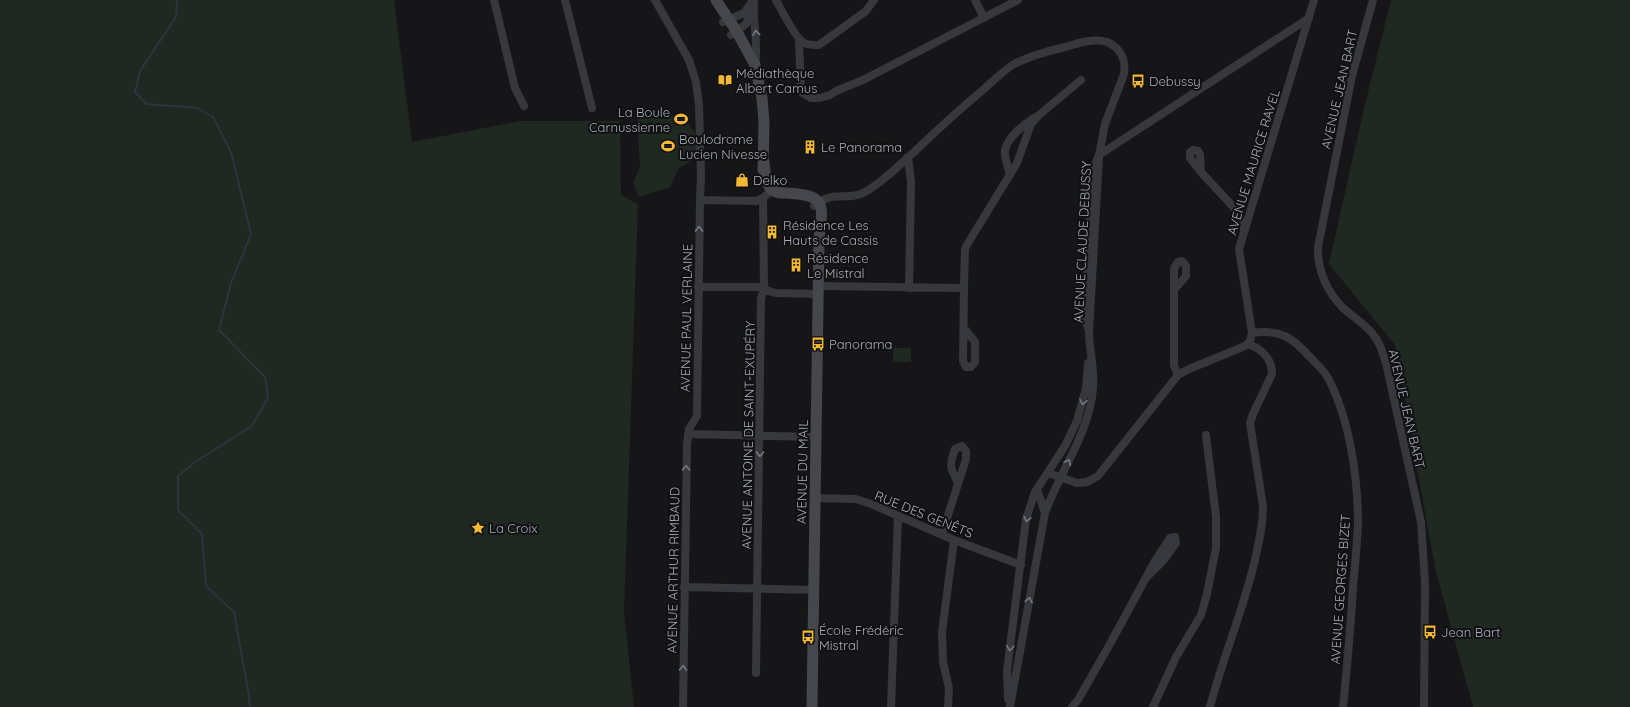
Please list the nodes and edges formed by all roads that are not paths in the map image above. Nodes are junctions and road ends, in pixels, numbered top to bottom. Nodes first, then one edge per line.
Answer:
1 (494, 0) edge
2 (565, 0) edge
3 (654, 0) edge
4 (710, 0) edge
5 (716, 0) edge
6 (776, 0) edge
7 (874, 0) edge
8 (975, 0) edge
9 (1018, 0) edge
10 (1314, 0) edge
11 (1374, 0) edge
12 (753, 3) edge
13 (984, 18) junction
14 (1309, 18) junction
15 (726, 21) junction
16 (734, 34) junction
17 (799, 40) junction
18 (756, 71) junction
19 (1081, 80) dead end
20 (524, 106) dead end
21 (592, 108) dead end
22 (1039, 114) junction
23 (1099, 155) junction
24 (908, 157) junction
25 (1201, 172) dead end
26 (1010, 175) junction
27 (768, 194) junction
28 (700, 200) junction
29 (816, 204) junction
30 (1251, 208) junction
31 (1237, 211) junction
32 (1244, 231) junction
33 (698, 287) junction
34 (766, 287) junction
35 (909, 288) junction
36 (964, 288) junction
37 (818, 290) junction
38 (1174, 290) dead end
39 (964, 328) dead end
40 (1252, 333) junction
41 (1248, 344) junction
42 (1089, 350) junction
43 (1178, 375) junction
44 (697, 416) junction
45 (688, 434) junction
46 (696, 434) junction
47 (759, 435) junction
48 (1206, 435) dead end
49 (816, 437) junction
50 (1048, 473) junction
51 (1060, 478) junction
52 (958, 483) dead end
53 (1037, 489) junction
54 (815, 498) junction
55 (1045, 512) junction
56 (898, 516) junction
57 (942, 534) junction
58 (954, 540) junction
59 (1021, 565) junction
60 (1146, 578) junction
61 (684, 587) junction
62 (758, 589) junction
63 (814, 590) junction
64 (1016, 672) junction
65 (756, 673) dead end
66 (1007, 673) junction
67 (683, 707) edge
68 (812, 707) edge
69 (891, 707) edge
70 (948, 707) edge
71 (1009, 707) edge
72 (1072, 707) edge
73 (1153, 707) edge
74 (1210, 707) edge
75 (1343, 707) edge
76 (1424, 707) edge

1 - 20 street
2 - 21 street
3 - 28 street, AVENUE PAUL VERLAINE
4 - 15 main road
5 - 15 main road
6 - 17 street
7 - 17 street
8 - 13 street
9 - 13 street
10 - 14 street, AVENUE MAURICE RAVEL
11 - 76 street, AVENUE JEAN BART
12 - 15 street
12 - 16 street
18 -> 12 street
13 - 17 street
14 - 23 street
14 - 30 street, AVENUE MAURICE RAVEL
15 - 16 main road
16 - 18 main road
18 - 27 main road
19 - 22 street
22 - 26 street
22 - 26 street
23 - 24 street, AVENUE CLAUDE DEBUSSY
23 - 42 street, AVENUE CLAUDE DEBUSSY
24 - 29 street, AVENUE CLAUDE DEBUSSY
24 - 35 street
25 - 31 street
26 - 36 street
27 - 28 street
27 - 29 main road
27 - 34 street, AVENUE ANTOINE DE SAINT-EXUPÉRY
33 -> 28 street, AVENUE PAUL VERLAINE
29 - 37 main road, AVENUE DU MAIL
30 - 31 street
30 - 32 street, AVENUE MAURICE RAVEL
31 - 32 street
32 - 40 street, AVENUE MAURICE RAVEL
33 - 34 street
33 - 44 street, AVENUE PAUL VERLAINE
34 - 37 street
34 - 47 street, AVENUE ANTOINE DE SAINT-EXUPÉRY
35 - 36 street
35 - 37 street
36 - 39 street
37 - 49 main road, AVENUE DU MAIL
38 - 43 street
40 - 41 street
40 - 75 street, AVENUE GEORGES BIZET
41 - 43 street
41 - 74 street
42 -> 50 street, AVENUE CLAUDE DEBUSSY
51 -> 42 street, AVENUE CLAUDE DEBUSSY
43 - 51 street
44 - 45 street, AVENUE PAUL VERLAINE
44 - 46 street
45 - 46 street
61 -> 45 street, AVENUE ARTHUR RIMBAUD
46 - 47 street
47 - 49 street
47 -> 62 street, AVENUE ANTOINE DE SAINT-EXUPÉRY
48 - 73 street
49 - 54 main road, AVENUE DU MAIL
50 - 51 street
50 - 53 street, AVENUE CLAUDE DEBUSSY
51 - 55 street, AVENUE CLAUDE DEBUSSY
52 - 57 street
53 - 55 street
53 -> 59 street, AVENUE CLAUDE DEBUSSY
54 - 56 street, RUE DES GENÊTS
54 - 63 main road, AVENUE DU MAIL
64 -> 55 street, AVENUE CLAUDE DEBUSSY
56 - 57 street, RUE DES GENÊTS
56 - 69 street
57 - 58 street, RUE DES GENÊTS
58 - 59 street, RUE DES GENÊTS
58 - 70 street
59 -> 66 street, AVENUE CLAUDE DEBUSSY
60 - 60 street
60 - 72 street
61 - 62 street
67 -> 61 street, AVENUE ARTHUR RIMBAUD
62 - 63 street
62 - 65 street, AVENUE ANTOINE DE SAINT-EXUPÉRY
63 - 68 main road, AVENUE DU MAIL
64 - 66 street
64 - 71 street, AVENUE CLAUDE DEBUSSY
66 - 71 street, AVENUE CLAUDE DEBUSSY

